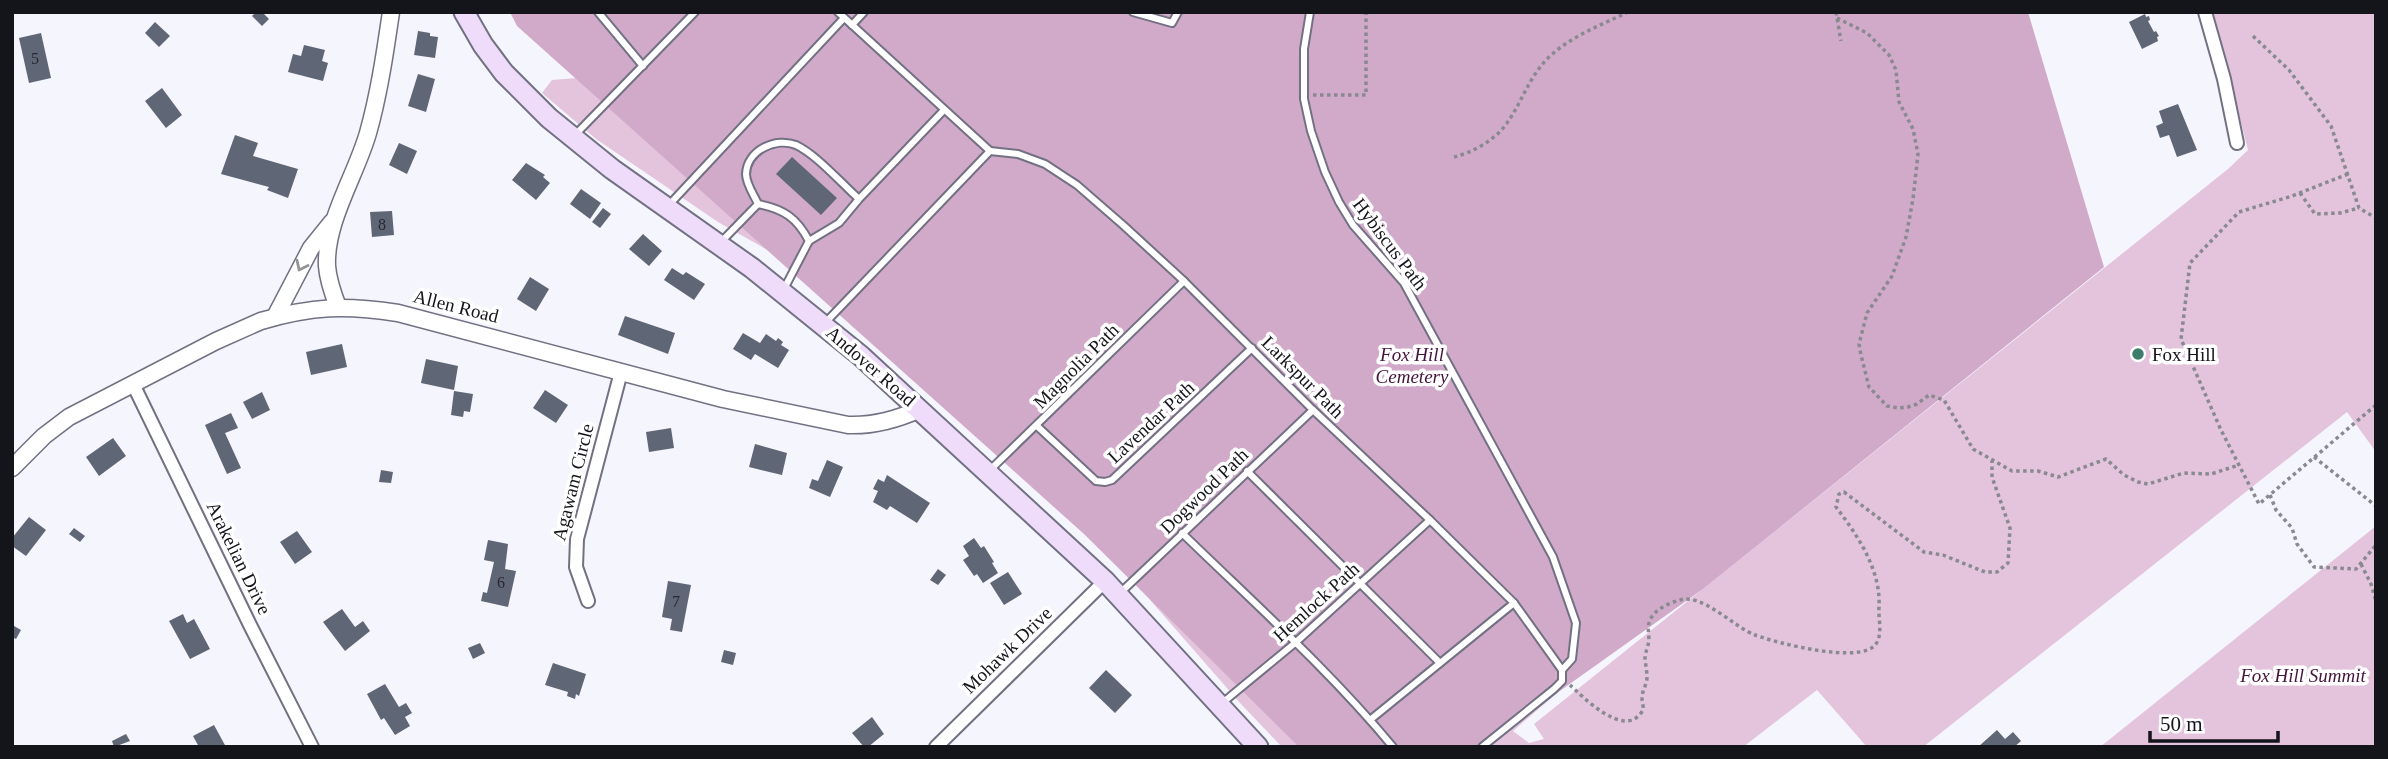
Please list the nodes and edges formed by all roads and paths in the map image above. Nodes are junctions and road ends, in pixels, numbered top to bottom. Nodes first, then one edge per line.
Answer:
1 (391, 12) edge
2 (464, 12) edge
3 (598, 12) edge
4 (695, 12) edge
5 (864, 12) edge
6 (1133, 12) edge
7 (1178, 12) edge
8 (1310, 12) edge
9 (1366, 12) edge
10 (1628, 12) edge
11 (1836, 12) edge
12 (2205, 12) edge
13 (1837, 18) junction
14 (845, 19) edge
15 (2253, 36) dead end
16 (1841, 41) dead end
17 (643, 66) junction
18 (1304, 96) junction
19 (944, 110) junction
20 (572, 138) junction
21 (2237, 144) dead end
22 (990, 151) junction
23 (1454, 157) dead end
24 (2348, 174) junction
25 (2301, 193) junction
26 (859, 199) junction
27 (758, 204) junction
28 (666, 208) junction
29 (2359, 208) junction
30 (2376, 218) edge
31 (334, 220) junction
32 (809, 241) junction
33 (719, 245) junction
34 (1184, 281) junction
35 (783, 292) junction
36 (338, 307) junction
37 (275, 317) junction
38 (824, 324) junction
39 (1252, 348) junction
40 (621, 372) junction
41 (133, 384) junction
42 (2376, 405) edge
43 (920, 410) junction
44 (1313, 410) junction
45 (1037, 426) junction
46 (2314, 457) junction
47 (14, 461) edge
48 (1992, 461) junction
49 (2239, 465) junction
50 (1247, 471) junction
51 (988, 472) junction
52 (2270, 495) junction
53 (2376, 506) edge
54 (1430, 520) junction
55 (1182, 533) junction
56 (2376, 545) edge
57 (2361, 564) junction
58 (1361, 584) junction
59 (1111, 588) junction
60 (588, 601) dead end
61 (2376, 601) edge
62 (1514, 603) junction
63 (1295, 643) junction
64 (1440, 663) junction
65 (1562, 670) junction
66 (1562, 681) junction
67 (1220, 705) junction
68 (1370, 720) junction
69 (312, 747) edge
70 (936, 747) edge
71 (1258, 747) edge
72 (1393, 747) edge
73 (1482, 747) edge

1 - 31 street
2 - 20 main road, Andover Road
3 - 17 lane
4 - 17 lane
5 - 14 lane
6 - 7 lane
8 - 18 lane, Hybiscus Path
9 - 18 path
10 - 23 path
11 - 13 path
12 - 21 street
13 - 16 path
13 - 48 path
14 - 19 lane
14 - 28 lane
15 - 24 path
17 - 20 lane
18 - 65 lane, Hybiscus Path
19 - 22 lane
19 - 26 lane
20 - 28 main road, Andover Road
22 - 34 lane, Larkspur Path
22 - 38 lane
24 - 25 path
24 - 29 path
25 - 29 path
25 - 49 path
26 - 27 lane
26 - 32 lane
27 - 32 lane
27 - 33 lane
28 - 33 main road, Andover Road
29 - 30 path
31 - 36 street
31 -> 37 street
32 - 35 lane
33 - 35 main road, Andover Road
34 - 39 lane, Larkspur Path
34 - 45 lane, Magnolia Path
35 - 38 main road, Andover Road
36 - 37 street, Allen Road
36 - 40 street, Allen Road
37 - 41 street, Allen Road
38 - 43 main road, Andover Road
39 - 44 lane, Larkspur Path
39 - 45 lane, Lavendar Path
40 - 43 street, Allen Road
40 - 60 street, Agawam Circle
41 - 47 street, Allen Road
41 - 69 street, Arakelian Drive
42 - 46 path
43 - 51 main road, Andover Road
44 - 50 lane, Dogwood Path
44 - 54 lane, Larkspur Path
45 - 51 lane, Magnolia Path
46 - 52 path
46 - 53 path
48 - 49 path
48 - 66 path
49 - 52 path
50 - 55 lane, Dogwood Path
50 - 58 lane
51 - 59 main road, Andover Road
52 - 57 path
54 - 58 lane, Hemlock Path
54 - 62 lane, Larkspur Path
55 - 59 lane, Dogwood Path
55 - 63 lane
56 - 57 path
57 - 61 path
58 - 63 lane, Hemlock Path
58 - 64 lane
59 - 67 main road, Andover Road
59 - 70 street, Mohawk Drive
62 - 64 lane
62 - 65 lane, Larkspur Path
63 - 67 lane, Hemlock Path
63 - 68 lane
64 - 68 lane
65 - 66 lane
66 - 73 lane
67 - 71 main road, Andover Road
68 - 72 lane

